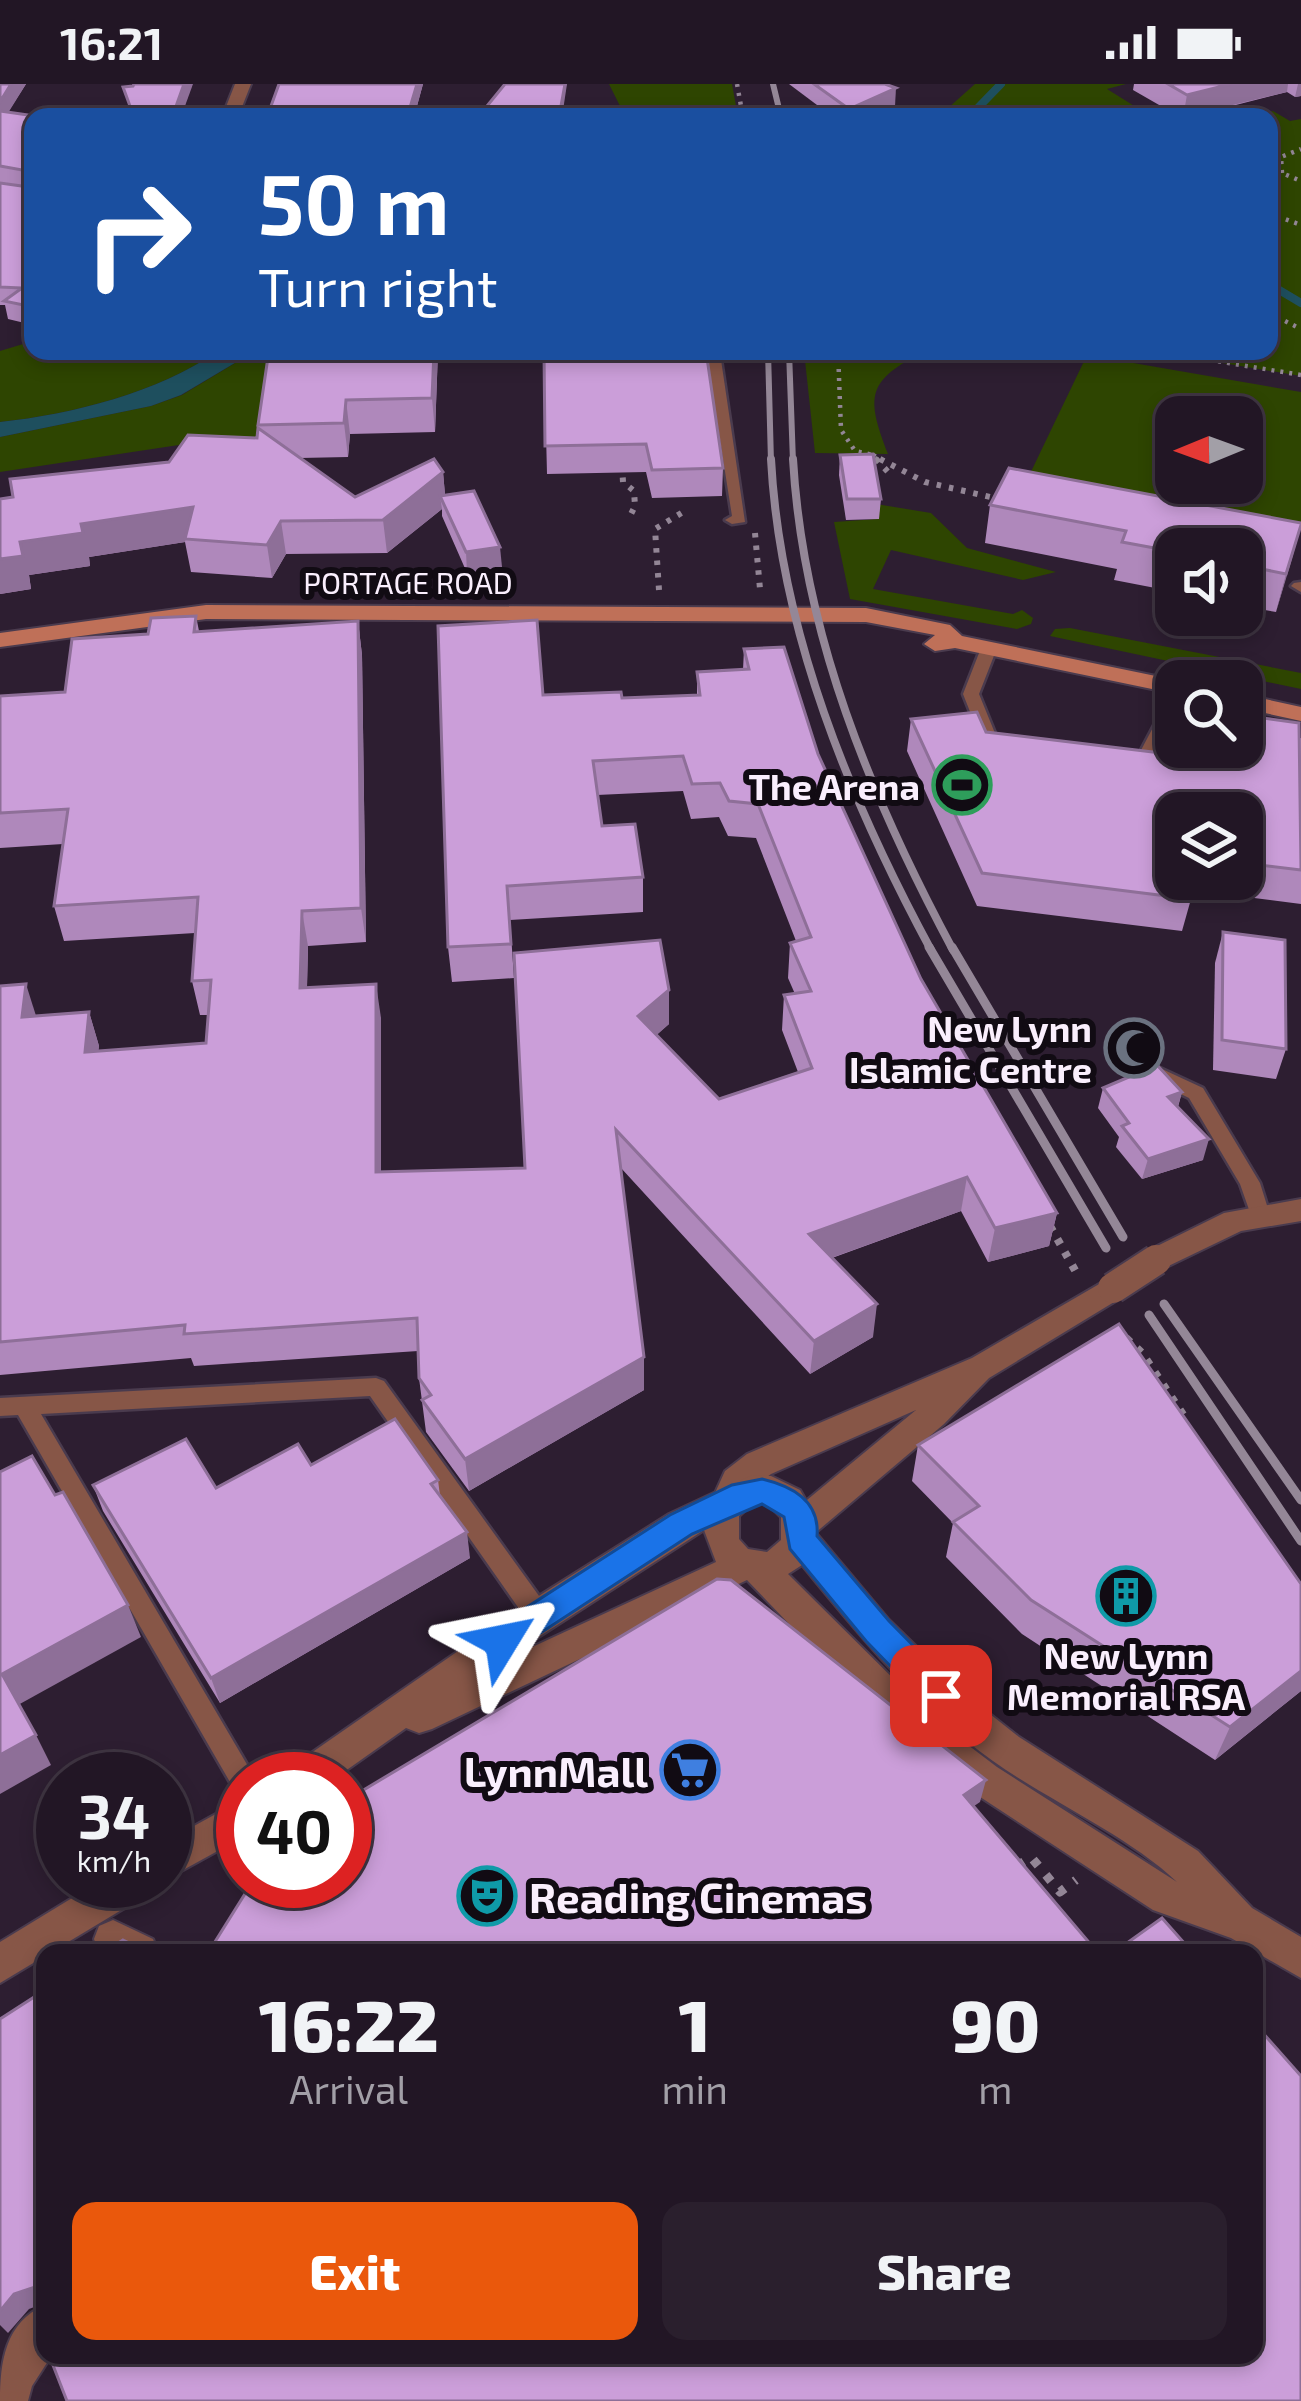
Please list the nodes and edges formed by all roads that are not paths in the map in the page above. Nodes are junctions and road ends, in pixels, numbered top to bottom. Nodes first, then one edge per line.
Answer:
1 (714, 360) edge
2 (732, 520) dead end
3 (0, 640) edge
4 (989, 648) junction
5 (1155, 683) edge
6 (1263, 706) edge
7 (1301, 714) edge
8 (1155, 739) edge
9 (1017, 756) edge
10 (1118, 772) edge
11 (1149, 1070) edge
12 (1301, 1210) edge
13 (1260, 1215) junction
14 (983, 1367) junction
15 (13, 1407) edge
16 (725, 1505) junction
17 (802, 1532) junction
18 (753, 1564) junction
19 (538, 1615) junction
20 (941, 1696) junction
21 (907, 1731) junction
22 (357, 1745) junction
23 (225, 1752) edge
24 (346, 1752) edge
25 (91, 1908) edge
26 (1242, 1923) junction
27 (1301, 1959) edge
28 (0, 1964) edge
29 (36, 2341) edge
30 (5, 2401) edge

1 - 2 lane
3 - 4 main road, PORTAGE ROAD
4 - 5 main road, PORTAGE ROAD
4 - 9 lane
6 - 7 main road
8 - 10 lane
11 - 13 lane
12 - 13 street
13 - 14 street, bridge
14 - 16 street
14 - 17 street
15 - 19 lane
15 - 23 lane
16 - 17 street
16 - 18 street
16 - 19 street
17 - 18 street
17 - 20 street
18 - 21 street
18 - 22 street
19 - 22 street
20 - 21 lane
20 - 26 street
21 - 26 street
22 - 24 street
25 - 28 street
26 - 27 street
29 - 30 street

